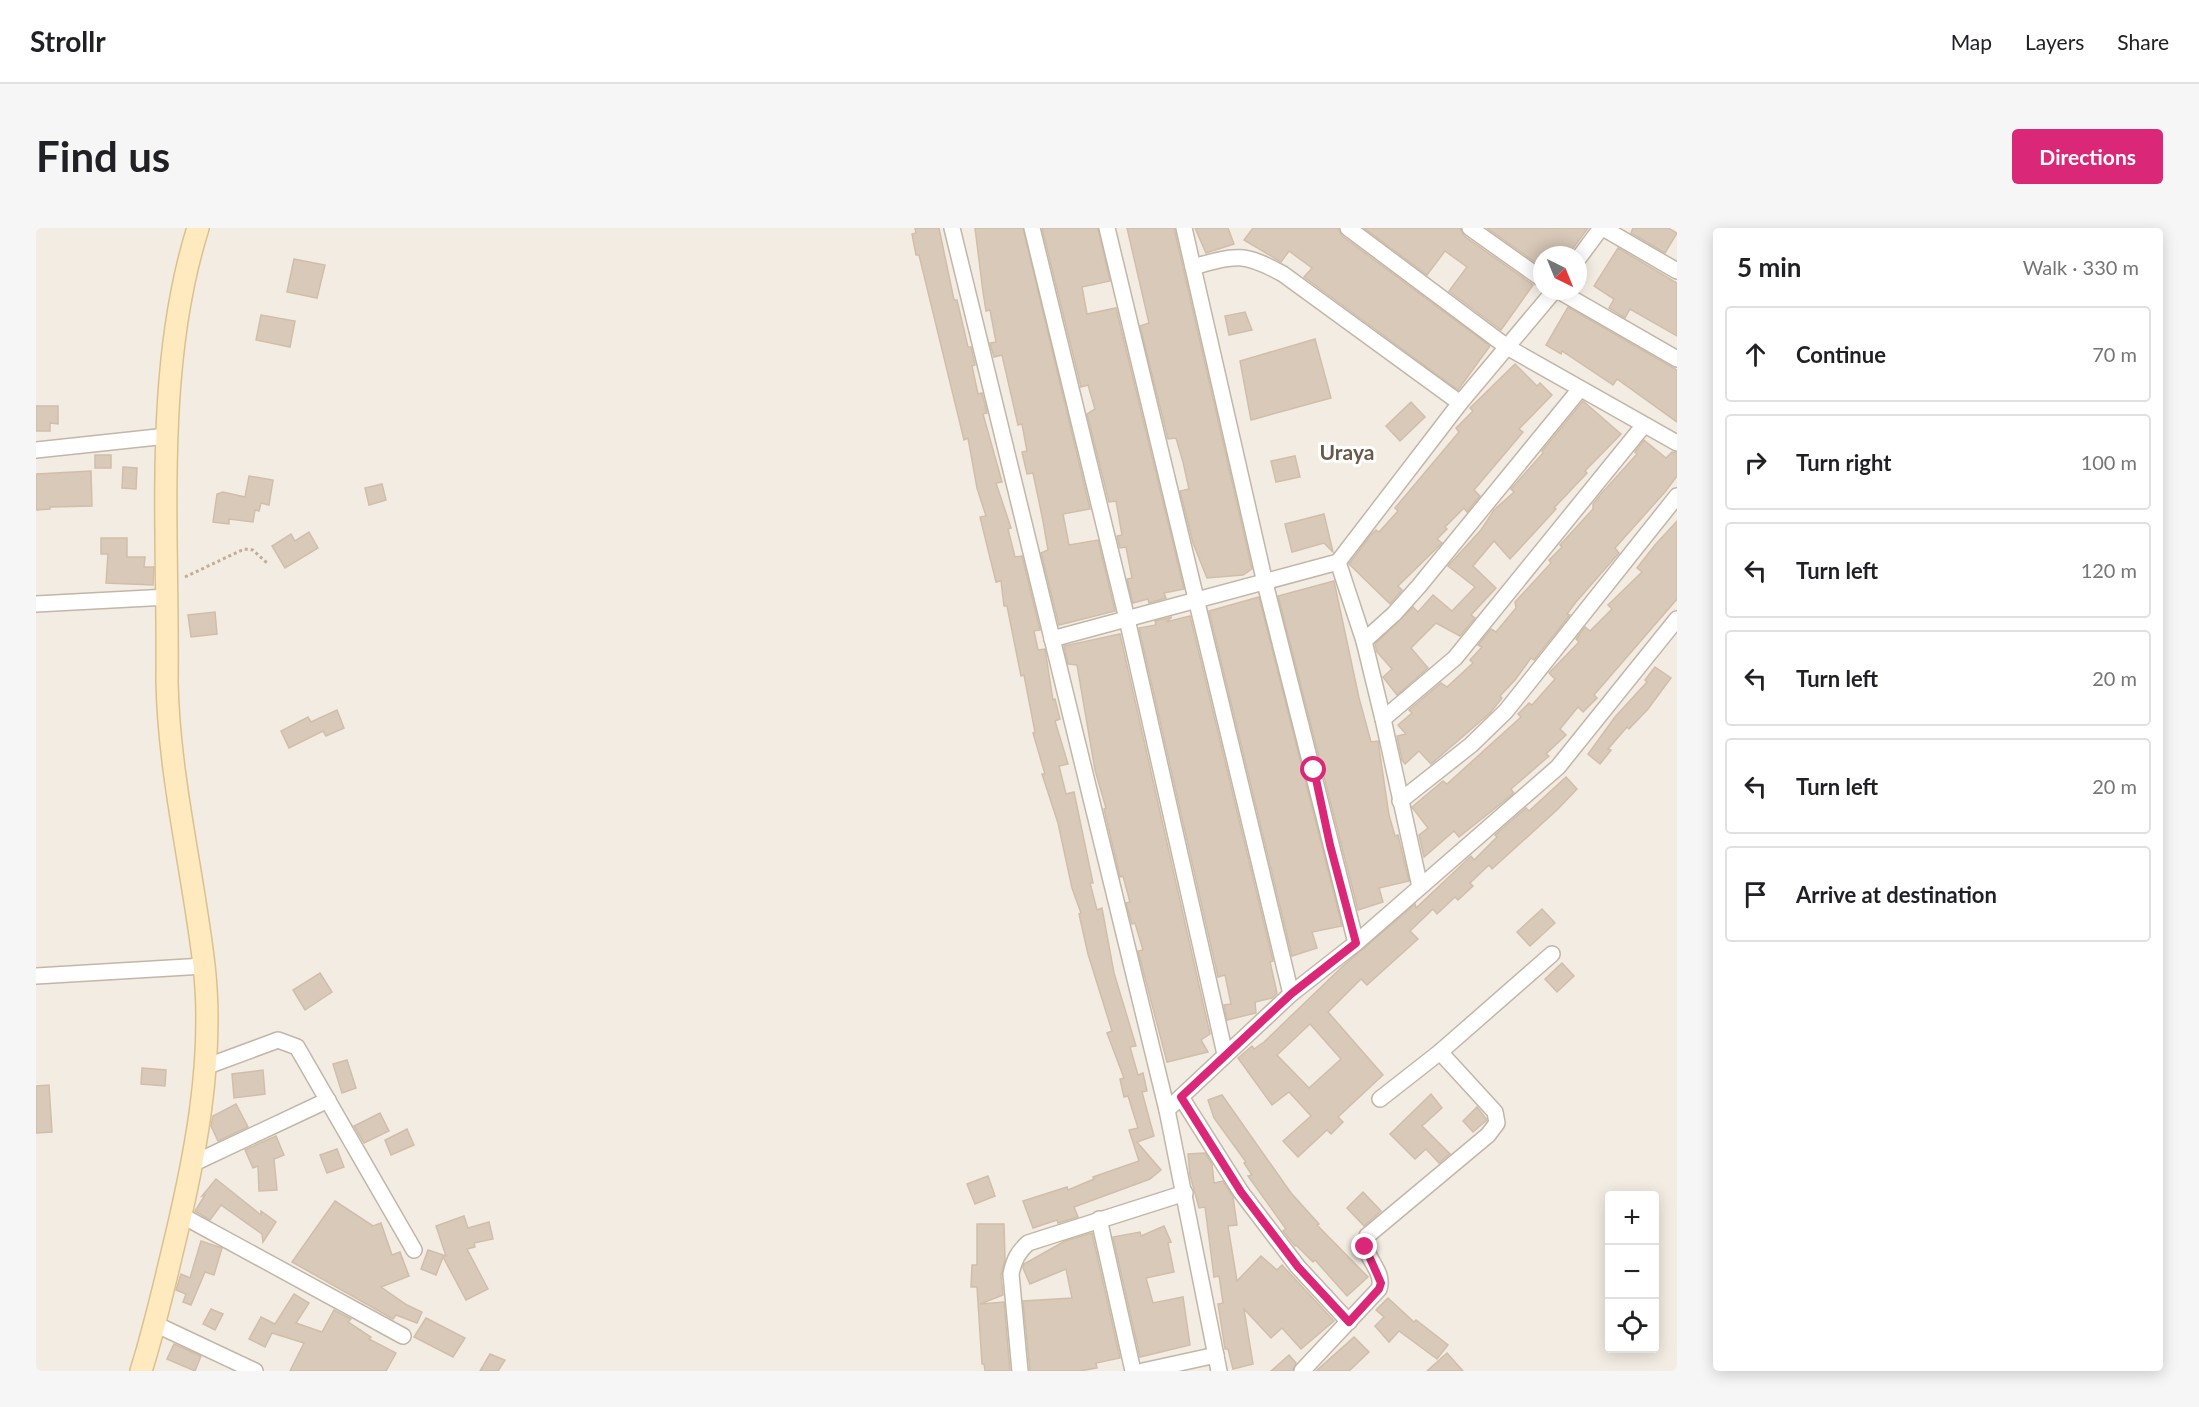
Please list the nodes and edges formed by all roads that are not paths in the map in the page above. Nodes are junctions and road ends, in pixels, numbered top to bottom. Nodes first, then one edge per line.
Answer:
1 (198, 228) edge
2 (953, 228) edge
3 (1032, 228) edge
4 (1107, 228) edge
5 (1184, 228) edge
6 (1348, 228) edge
7 (1470, 228) edge
8 (1602, 228) edge
9 (1587, 247) edge
10 (1192, 267) junction
11 (1677, 271) edge
12 (1533, 273) edge
13 (1546, 300) edge
14 (1575, 300) edge
15 (1507, 347) junction
16 (1677, 359) edge
17 (1580, 389) junction
18 (1460, 403) junction
19 (1644, 425) junction
20 (167, 436) junction
21 (1677, 443) edge
22 (36, 450) edge
23 (1677, 496) edge
24 (1338, 562) junction
25 (1265, 583) junction
26 (168, 590) junction
27 (1197, 599) junction
28 (36, 604) edge
29 (1127, 619) junction
30 (1677, 619) edge
31 (1052, 639) junction
32 (1364, 641) junction
33 (1383, 718) junction
34 (1400, 801) junction
35 (1420, 887) junction
36 (1356, 943) junction
37 (1552, 954) dead end
38 (204, 966) junction
39 (36, 976) edge
40 (1291, 994) junction
41 (1440, 1052) junction
42 (1226, 1054) junction
43 (205, 1067) junction
44 (1181, 1097) junction
45 (1380, 1099) dead end
46 (328, 1100) junction
47 (1167, 1110) junction
48 (192, 1164) junction
49 (1185, 1193) junction
50 (181, 1215) junction
51 (1099, 1220) junction
52 (414, 1250) dead end
53 (1349, 1322) junction
54 (155, 1324) junction
55 (403, 1336) dead end
56 (1216, 1355) junction
57 (141, 1371) edge
58 (255, 1371) edge
59 (1020, 1371) edge
60 (1133, 1371) edge
61 (1143, 1371) edge
62 (1219, 1371) edge
63 (1302, 1371) edge

1 - 20 street
2 - 31 street
3 - 29 street
4 - 27 street
5 - 10 street
6 - 15 street
7 - 12 street
8 - 9 street
8 - 11 street
10 - 18 street
10 - 25 street
13 - 15 street
14 - 16 street
15 - 17 street
15 - 18 street
17 - 19 street
17 - 32 street
18 - 24 street
19 - 21 street
19 - 33 street
20 - 22 street
20 - 26 street
23 - 34 street
24 - 25 street
24 - 32 street
25 - 27 street
25 - 36 street
26 - 28 street
26 - 38 street
27 - 29 street
27 - 40 street
29 - 31 street
29 - 42 street
30 - 35 street
31 - 47 street
32 - 33 street
33 - 34 street
34 - 35 street
35 - 36 street
36 - 40 street
37 - 41 street
38 - 39 street
38 - 43 street
40 - 42 street
41 - 45 street
41 - 53 street
42 - 44 street
43 - 46 street
43 - 48 street
44 - 47 street
44 - 53 street
46 - 48 street
46 - 52 street
47 - 49 street
48 - 50 street
49 - 51 street
49 - 56 street
50 - 54 street
50 - 55 street
51 - 59 street
51 - 60 street
53 - 63 street
54 - 57 street
54 - 58 street
56 - 61 street
56 - 62 street

